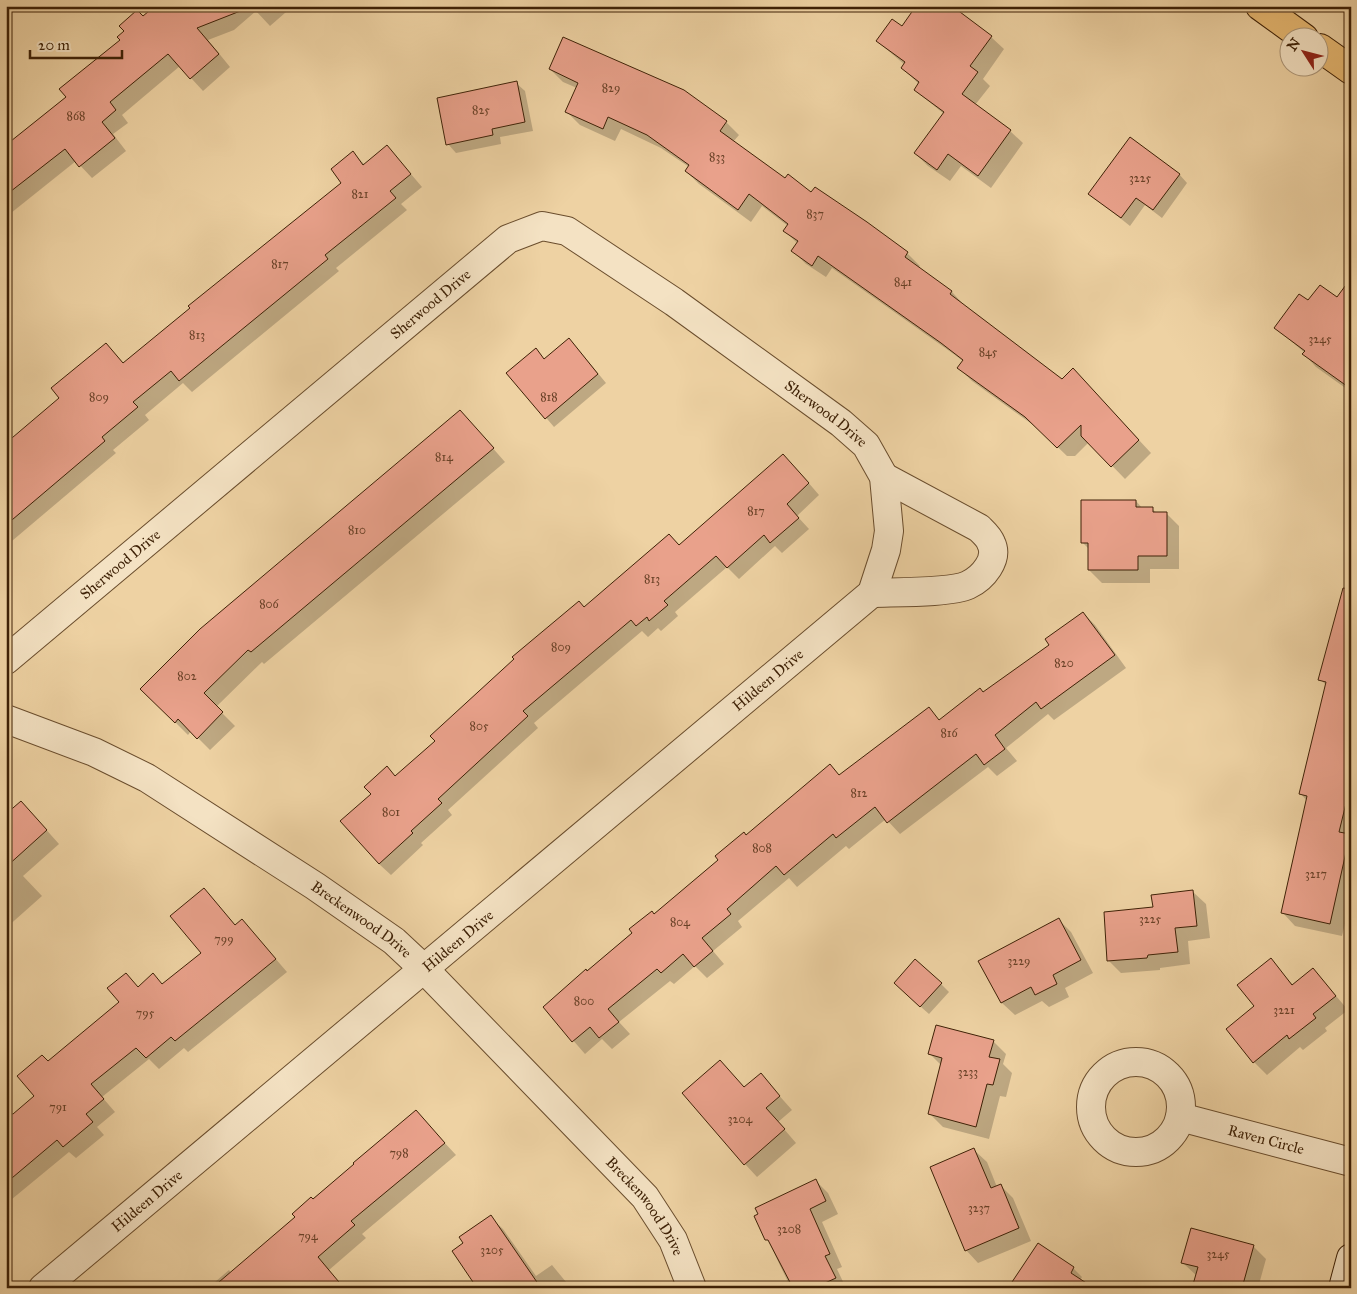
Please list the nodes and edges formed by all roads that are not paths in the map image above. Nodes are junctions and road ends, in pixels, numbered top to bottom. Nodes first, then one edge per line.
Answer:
1 (1260, 6) edge
2 (1290, 28) edge
3 (1330, 55) edge
4 (1351, 70) edge
5 (880, 470) junction
6 (872, 593) junction
7 (6, 660) edge
8 (6, 719) edge
9 (424, 969) junction
10 (1180, 1117) dead end
11 (1351, 1162) edge
12 (1351, 1258) edge
13 (43, 1288) edge
14 (692, 1288) edge
15 (1343, 1288) edge

1 - 2 main road
3 - 4 main road
5 - 6 street
5 - 6 street
5 - 7 street, Sherwood Drive
6 - 9 street, Hildeen Drive
8 - 9 street, Breckenwood Drive
9 - 13 street, Hildeen Drive
9 - 14 street, Breckenwood Drive
10 - 11 street, Raven Circle
12 - 15 street

